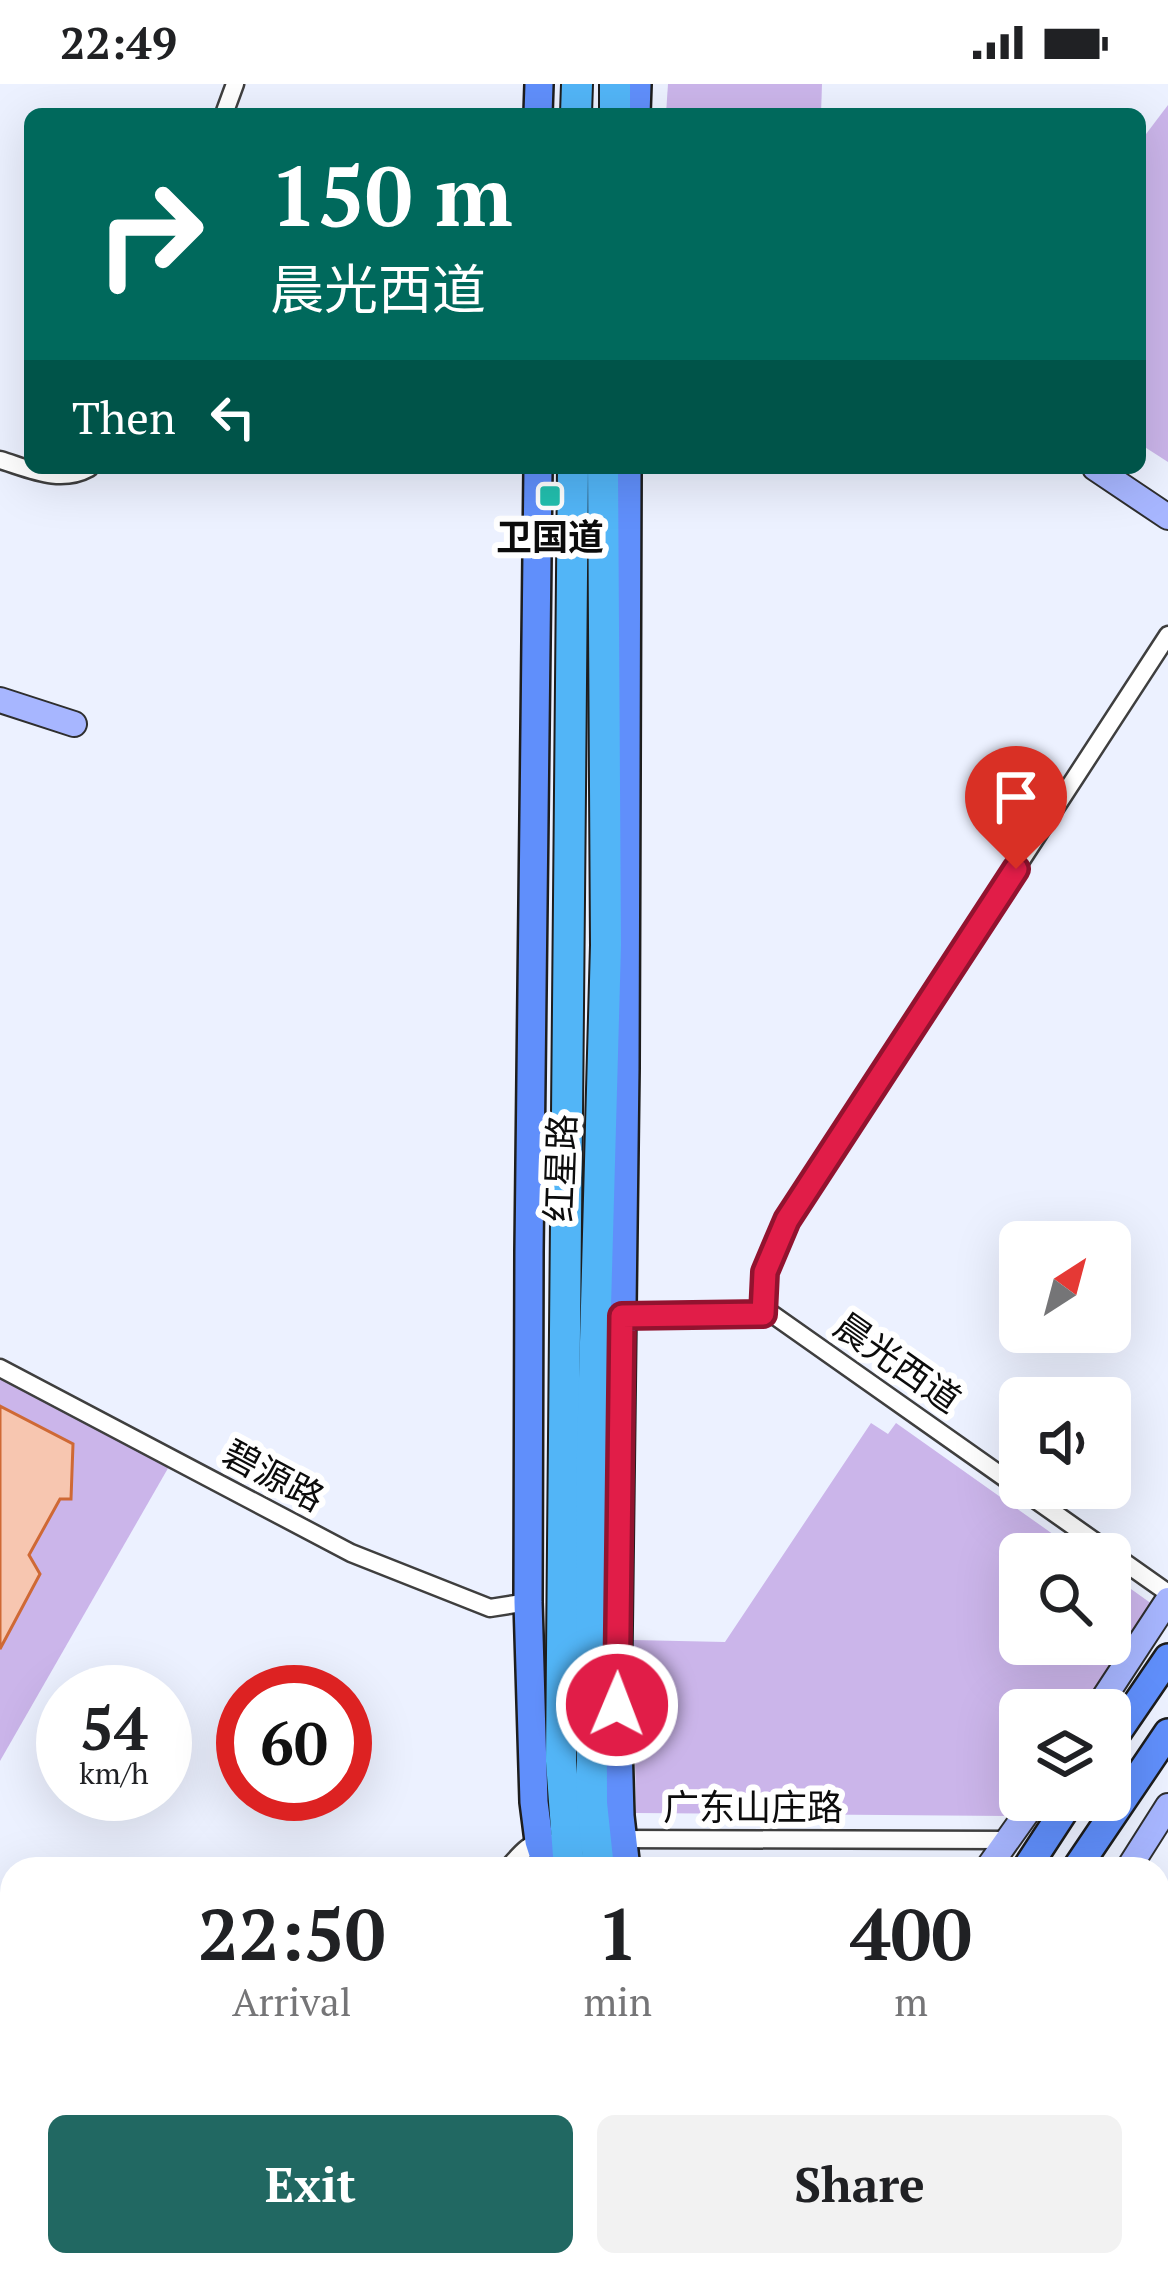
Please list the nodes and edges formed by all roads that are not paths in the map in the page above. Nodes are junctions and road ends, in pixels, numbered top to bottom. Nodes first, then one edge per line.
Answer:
1 (46, 474) edge
2 (75, 474) edge
3 (538, 474) edge
4 (573, 474) edge
5 (603, 474) edge
6 (627, 474) edge
7 (1104, 474) edge
8 (1120, 474) edge
9 (1168, 506) edge
10 (1168, 517) edge
11 (1168, 635) edge
12 (0, 700) edge
13 (74, 724) dead end
14 (763, 1314) junction
15 (622, 1316) junction
16 (0, 1368) edge
17 (1168, 1596) edge
18 (529, 1602) junction
19 (1168, 1658) edge
20 (1109, 1689) edge
21 (1131, 1712) edge
22 (1168, 1733) edge
23 (1168, 1805) edge
24 (1022, 1821) edge
25 (1058, 1821) edge
26 (1009, 1840) junction
27 (580, 1856) edge
28 (518, 1857) edge
29 (996, 1857) edge
30 (1034, 1857) edge
31 (1084, 1857) edge
32 (1136, 1857) edge

1 - 2 street
3 - 18 main road
4 - 27 highway, 红星路
5 - 27 highway, 红星路
6 - 15 main road
7 - 10 street
8 - 9 street
11 - 14 street
12 - 13 street
14 - 15 street
14 - 17 street, 晨光西道
15 - 27 main road
16 - 18 street, 碧源路
17 - 20 street
18 - 27 main road
19 - 21 main road
22 - 31 main road
23 - 32 street
24 - 26 street
25 - 30 main road
26 - 27 street, 广东山庄路
26 - 29 street
27 - 28 street

